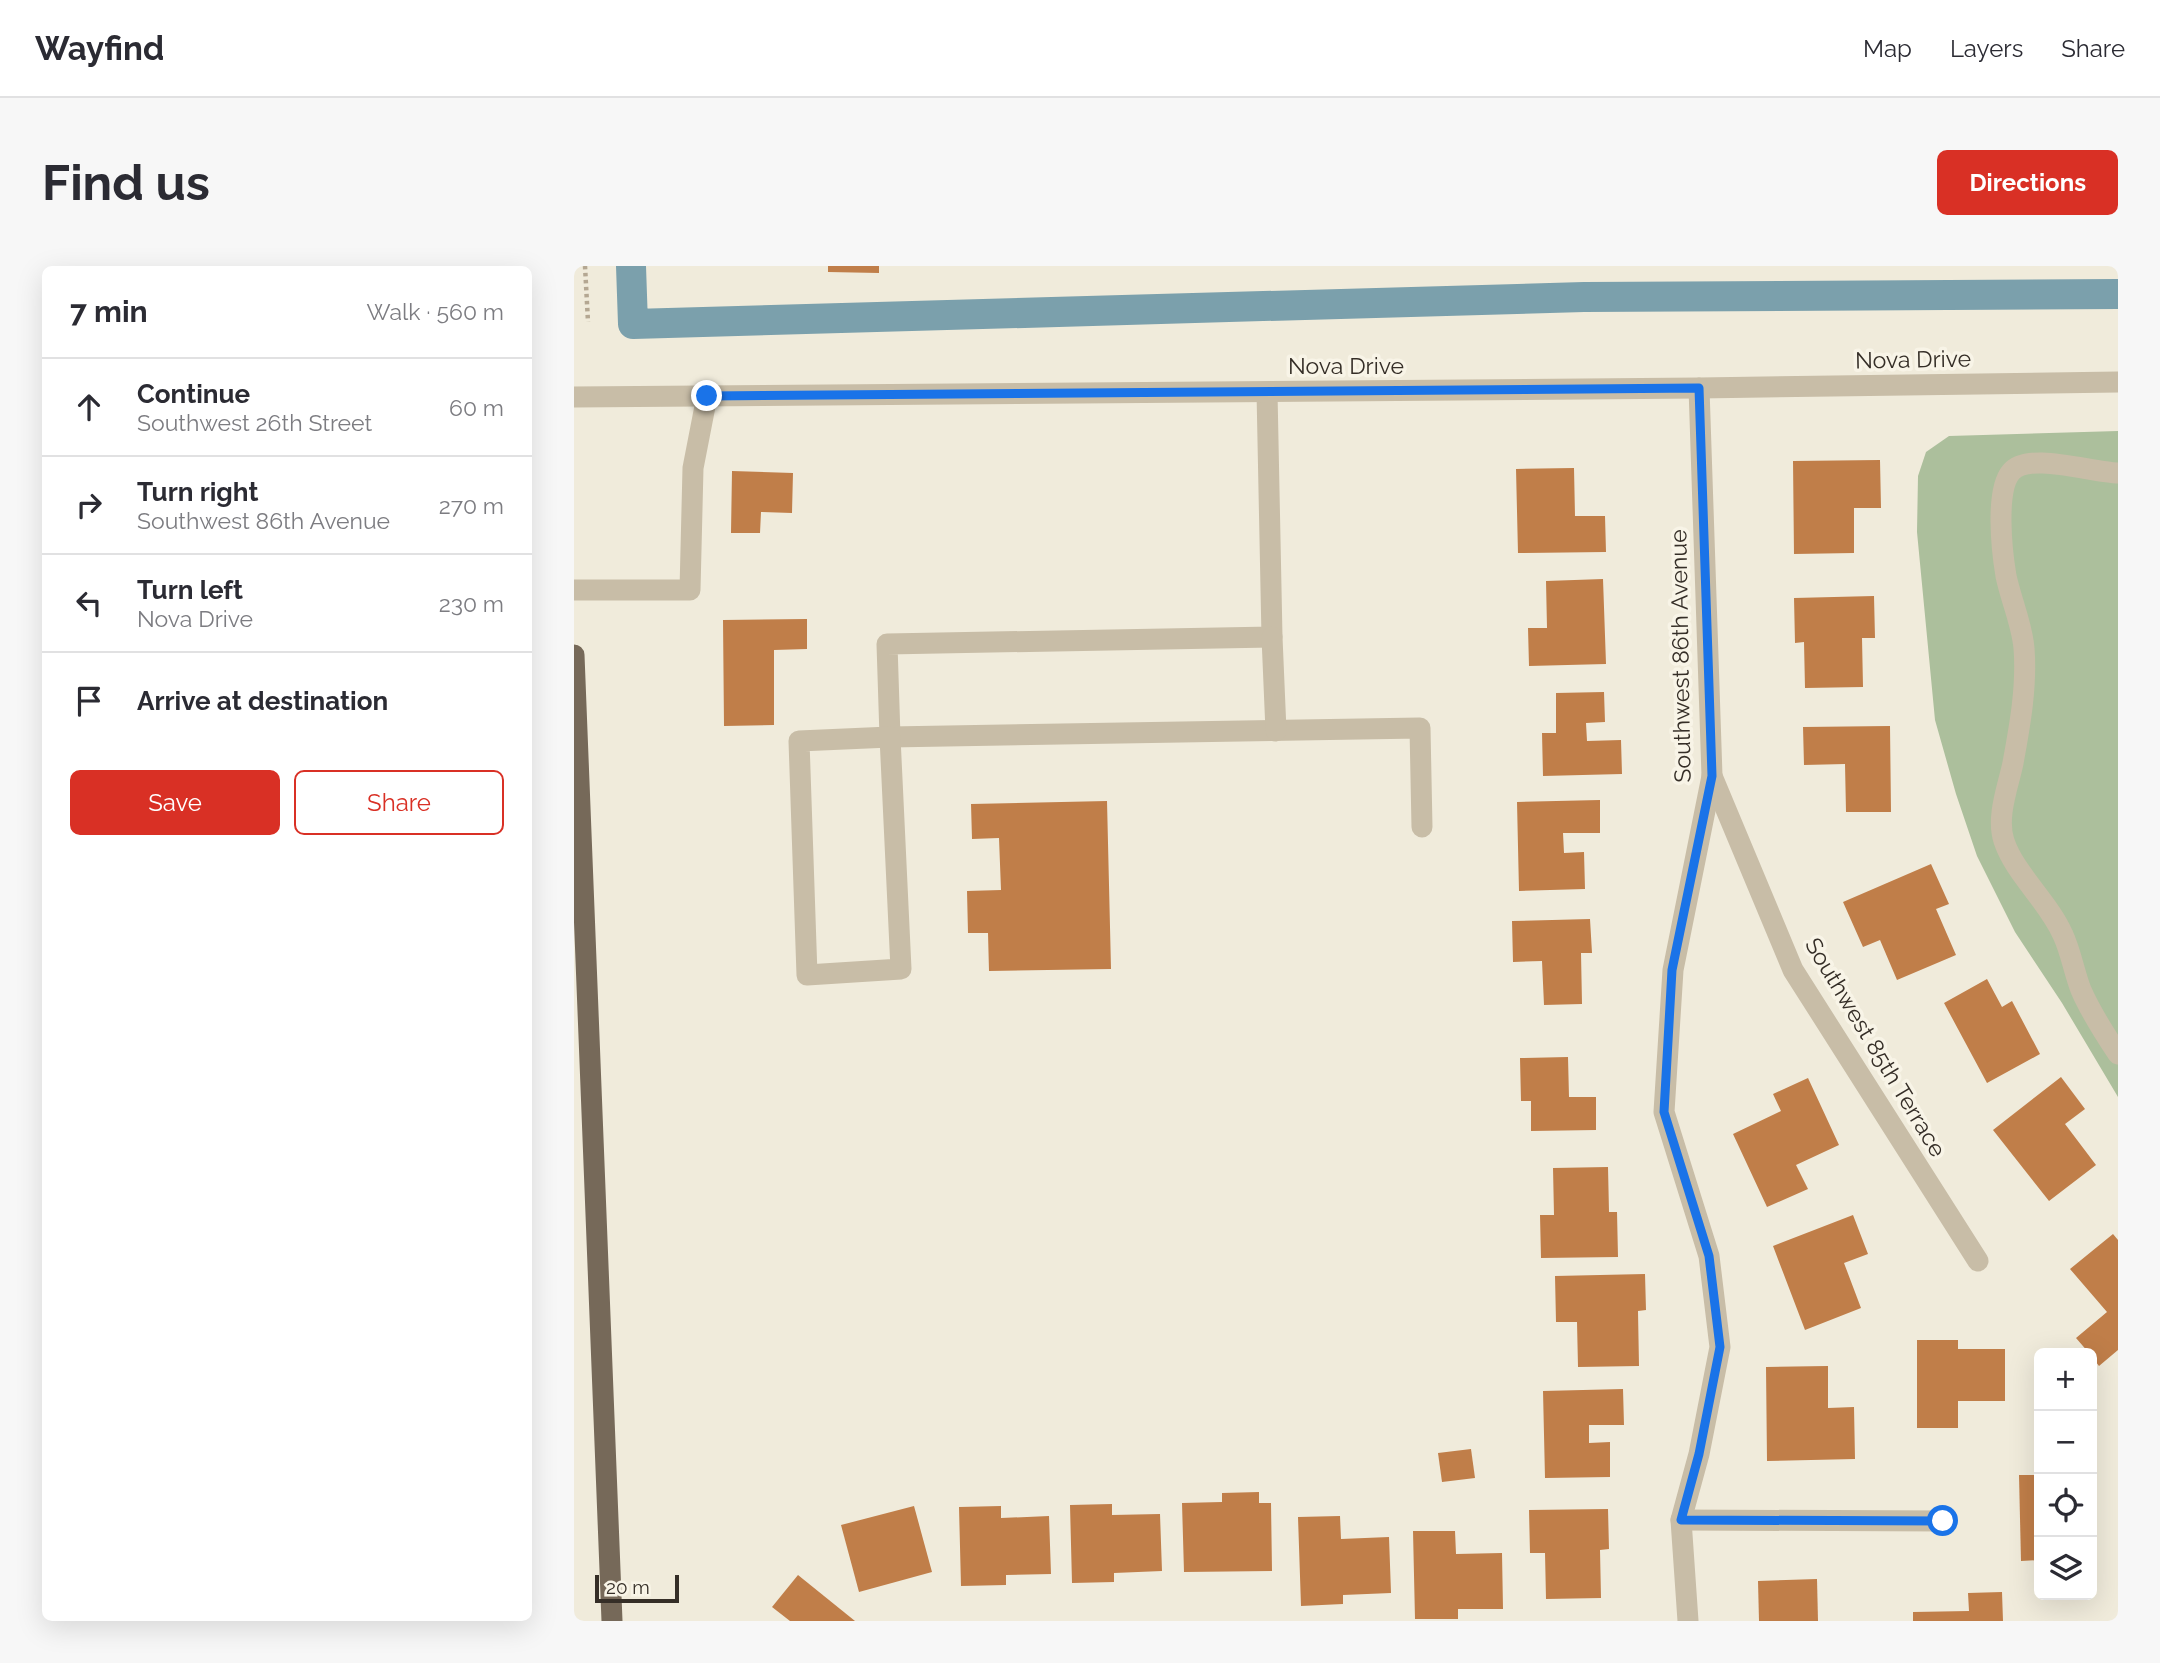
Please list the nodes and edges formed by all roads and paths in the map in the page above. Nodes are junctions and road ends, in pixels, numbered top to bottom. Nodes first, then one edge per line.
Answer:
1 (585, 266) edge
2 (587, 322) dead end
3 (2118, 382) edge
4 (1699, 388) junction
5 (1267, 391) junction
6 (707, 396) junction
7 (574, 397) edge
8 (2118, 474) edge
9 (574, 590) edge
10 (1272, 637) junction
11 (574, 655) edge
12 (1276, 731) junction
13 (890, 737) junction
14 (1712, 776) junction
15 (1422, 827) dead end
16 (2118, 1054) edge
17 (1978, 1261) dead end
18 (1681, 1520) junction
19 (1943, 1521) dead end
20 (612, 1621) edge
21 (1688, 1621) edge

1 - 2 path
3 - 4 street, Nova Drive
4 - 5 street, Nova Drive
4 - 14 street, Southwest 86th Avenue
5 - 6 street, Nova Drive
5 - 10 street
6 - 7 street, Nova Drive
6 - 9 street
8 - 16 street
10 - 12 street
10 - 13 street
11 - 20 main road
12 - 13 street
12 - 15 street
13 - 13 street
14 - 17 street, Southwest 85th Terrace
14 - 18 street, Southwest 86th Avenue
18 - 19 street
18 - 21 street, Southwest 86th Avenue

